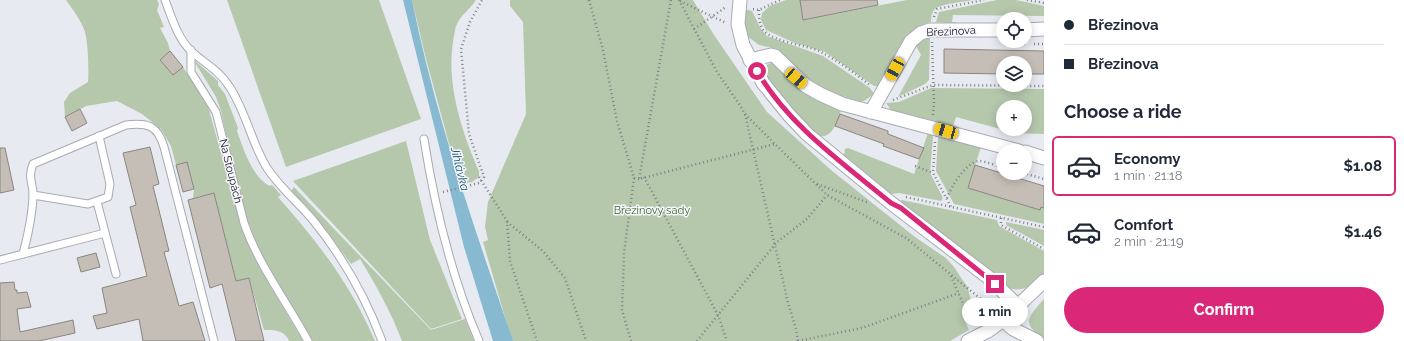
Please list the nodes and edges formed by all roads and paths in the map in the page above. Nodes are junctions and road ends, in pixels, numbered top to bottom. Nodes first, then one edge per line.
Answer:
1 (165, 0) edge
2 (482, 0) edge
3 (589, 0) edge
4 (671, 0) edge
5 (679, 0) edge
6 (780, 0) edge
7 (984, 0) edge
8 (1027, 0) edge
9 (734, 2) edge
10 (1044, 3) edge
11 (937, 9) dead end
12 (713, 16) junction
13 (729, 24) dead end
14 (694, 29) junction
15 (1044, 29) edge
16 (996, 30) edge
17 (1032, 30) edge
18 (932, 44) dead end
19 (191, 50) junction
20 (750, 60) junction
21 (932, 85) junction
22 (1044, 86) edge
23 (880, 95) junction
24 (871, 112) junction
25 (745, 114) junction
26 (933, 128) junction
27 (99, 136) junction
28 (424, 139) dead end
29 (775, 144) junction
30 (996, 145) edge
31 (754, 149) junction
32 (1044, 150) edge
33 (1032, 152) edge
34 (1032, 155) edge
35 (1044, 158) edge
36 (915, 166) dead end
37 (996, 166) edge
38 (933, 172) junction
39 (1032, 176) edge
40 (479, 177) dead end
41 (644, 177) junction
42 (634, 178) junction
43 (639, 178) junction
44 (1044, 179) edge
45 (815, 184) junction
46 (442, 192) dead end
47 (34, 195) junction
48 (827, 196) junction
49 (947, 198) junction
50 (97, 202) junction
51 (891, 203) junction
52 (872, 204) dead end
53 (951, 207) junction
54 (1001, 218) junction
55 (507, 221) junction
56 (1044, 227) edge
57 (105, 233) junction
58 (1044, 249) edge
59 (23, 254) junction
60 (0, 260) edge
61 (116, 274) dead end
62 (951, 275) junction
63 (1044, 281) edge
64 (959, 293) junction
65 (1018, 306) junction
66 (718, 315) junction
67 (1001, 322) junction
68 (973, 339) edge
69 (214, 341) edge
70 (308, 341) edge
71 (382, 341) edge
72 (479, 341) edge
73 (537, 341) edge
74 (586, 341) edge
75 (631, 341) edge
76 (697, 341) edge
77 (727, 341) edge
78 (798, 341) edge
79 (1037, 341) edge

1 - 19 lane
2 - 46 path
3 - 42 path
4 - 43 path
5 - 12 path
5 - 14 path
6 - 23 path
7 - 11 path
8 - 10 path
9 - 12 path
9 - 20 street
12 - 13 path
12 - 14 path
14 - 25 path
15 - 17 street
16 - 23 street, Březinova
18 - 21 path
19 - 70 lane, Na Stoupách
19 - 71 lane
20 - 24 street
20 - 51 street
21 - 22 path
21 - 23 path
21 - 26 path
23 - 24 street, Březinova
24 - 26 street
25 - 29 path
25 - 31 path
26 - 30 street
26 - 38 path
27 - 47 lane
27 - 50 lane
27 - 69 lane
28 - 72 lane
29 - 31 path
29 - 45 path
31 - 41 path
31 - 78 path
32 - 33 street
34 - 35 street
36 - 38 path
37 - 49 path
38 - 49 path
39 - 44 path
40 - 55 path
41 - 43 path
41 - 66 path
42 - 43 path
42 - 75 path
45 - 48 path
45 - 52 path
47 - 50 lane
47 - 59 lane
48 - 62 path
48 - 66 path
49 - 53 path
50 - 57 lane
51 - 53 path
51 - 65 street
53 - 54 path
54 - 56 path
54 - 58 path
55 - 73 path
55 - 74 path
57 - 59 lane
57 - 61 lane
59 - 60 lane
62 - 64 path
62 - 67 path
63 - 65 street
64 - 68 path
64 - 78 path
65 - 67 street
66 - 76 path
66 - 77 path
67 - 68 street
67 - 79 street

